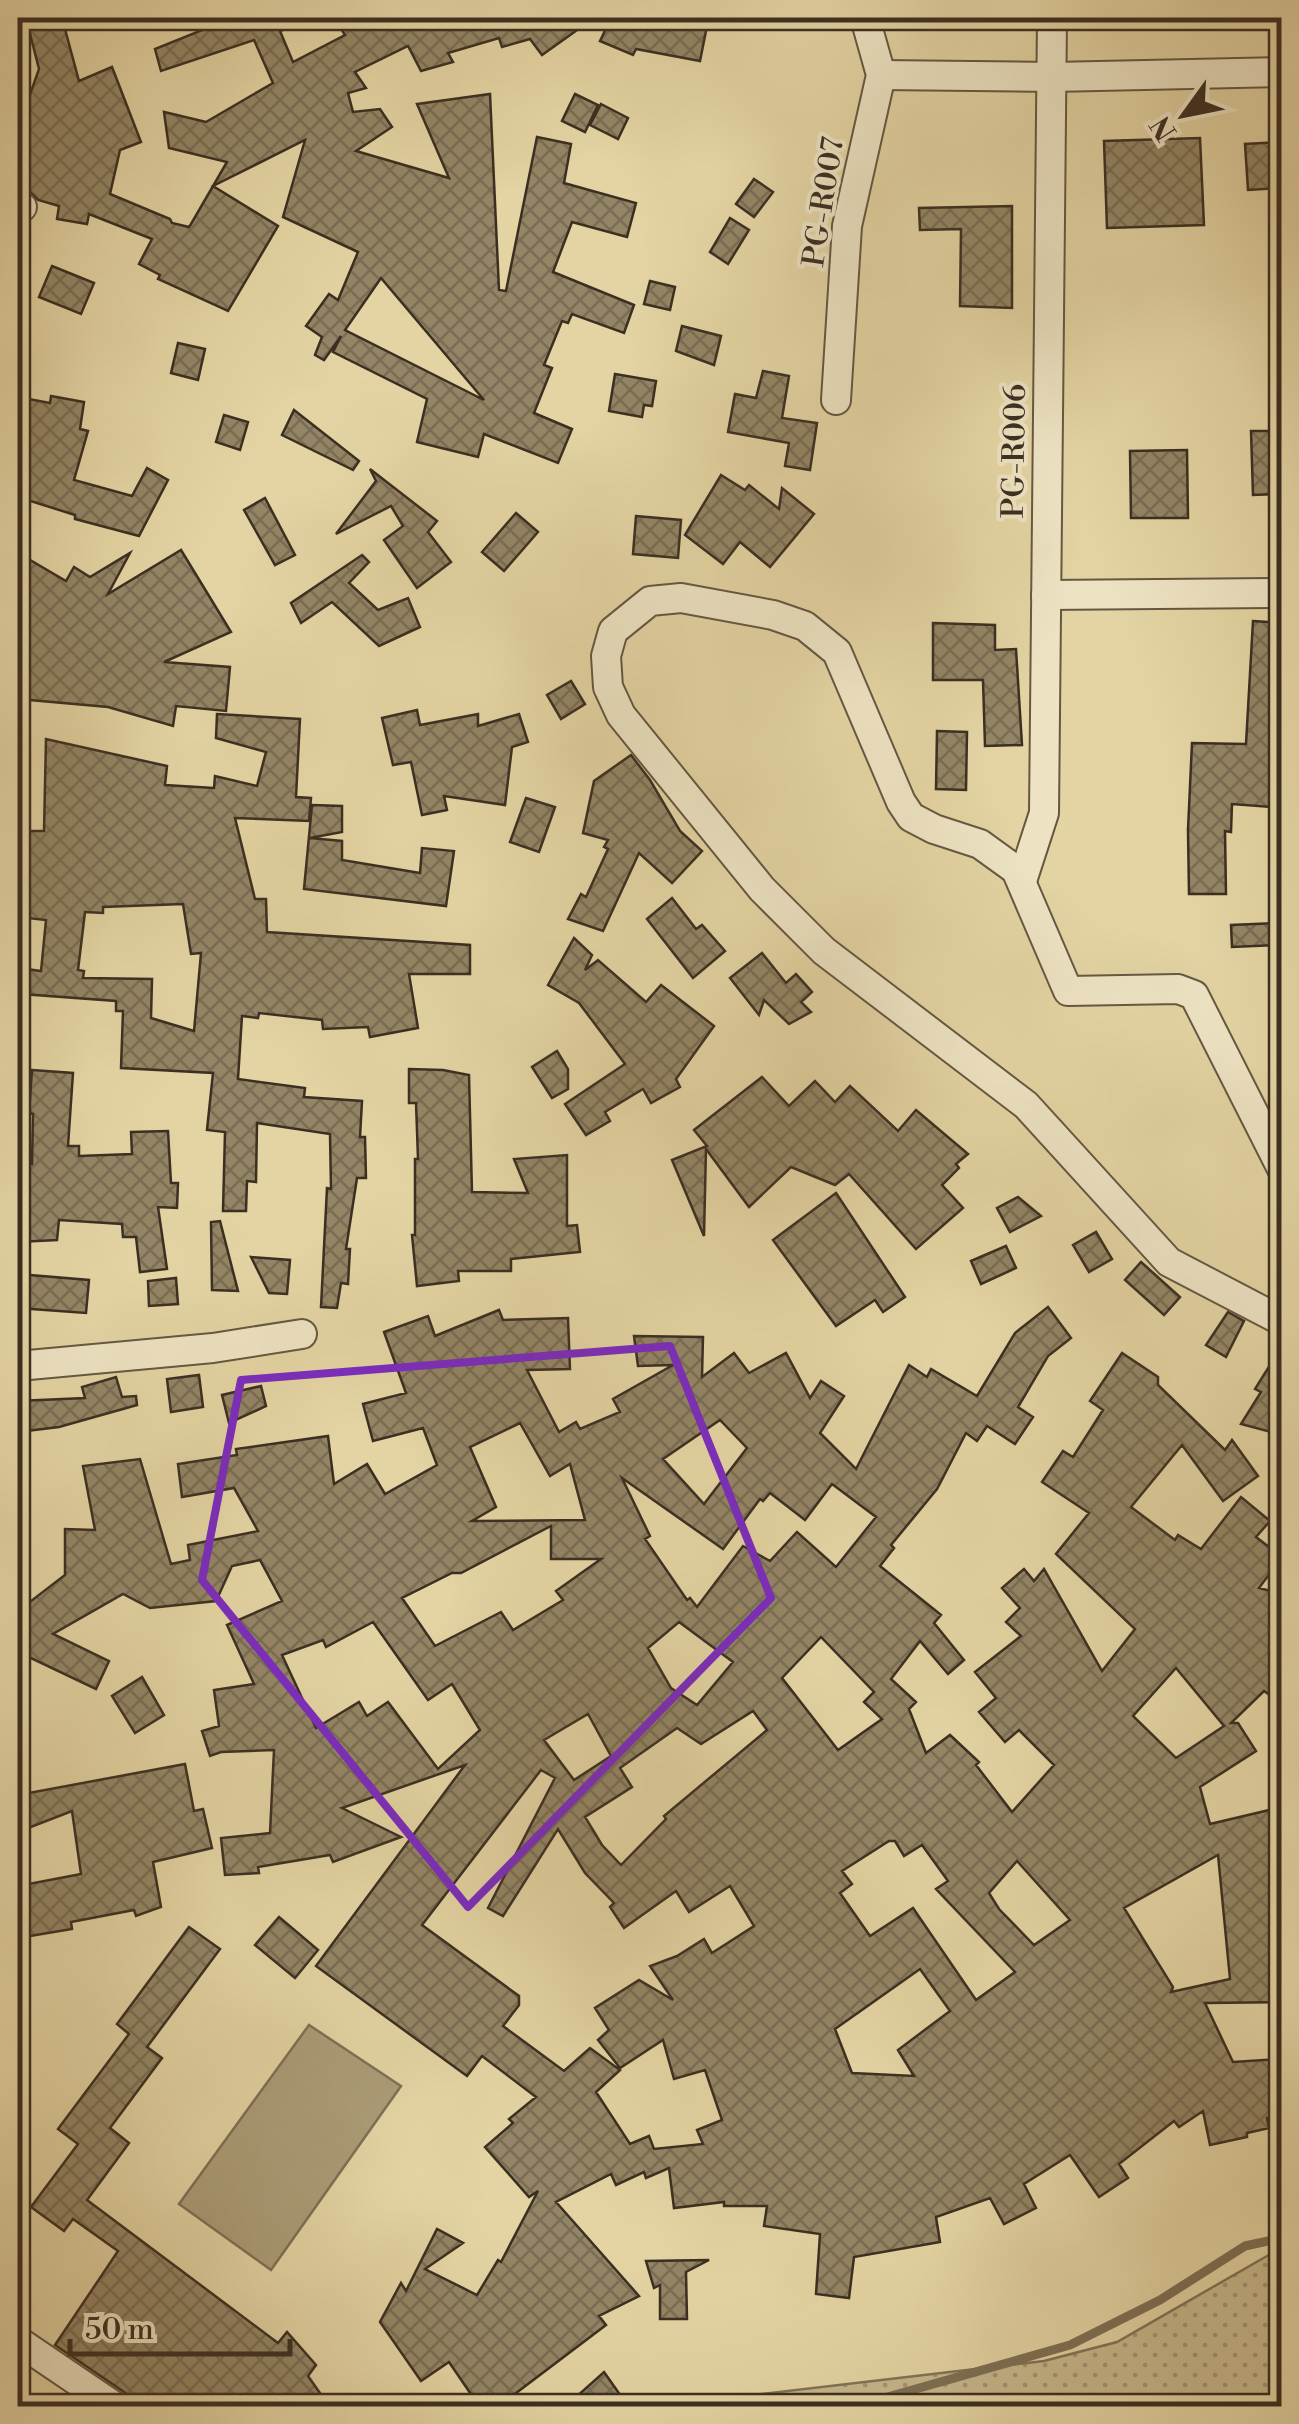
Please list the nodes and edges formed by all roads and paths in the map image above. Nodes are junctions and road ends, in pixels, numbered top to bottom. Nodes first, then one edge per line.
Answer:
1 (865, 18) edge
2 (1052, 18) edge
3 (1282, 72) edge
4 (880, 74) junction
5 (1052, 77) junction
6 (836, 400) dead end
7 (1282, 593) edge
8 (1046, 595) junction
9 (1022, 882) junction
10 (1282, 1169) edge
11 (1282, 1320) edge
12 (302, 1334) dead end
13 (18, 1366) edge
14 (18, 2340) edge
15 (114, 2406) edge

1 - 4 street, PG-R007
2 - 5 street, PG-R006
3 - 5 street
4 - 5 street
4 - 6 street, PG-R007
5 - 8 street, PG-R006
7 - 8 street
8 - 9 street, PG-R006
9 - 10 street
9 - 11 street
12 - 13 street
14 - 15 street

